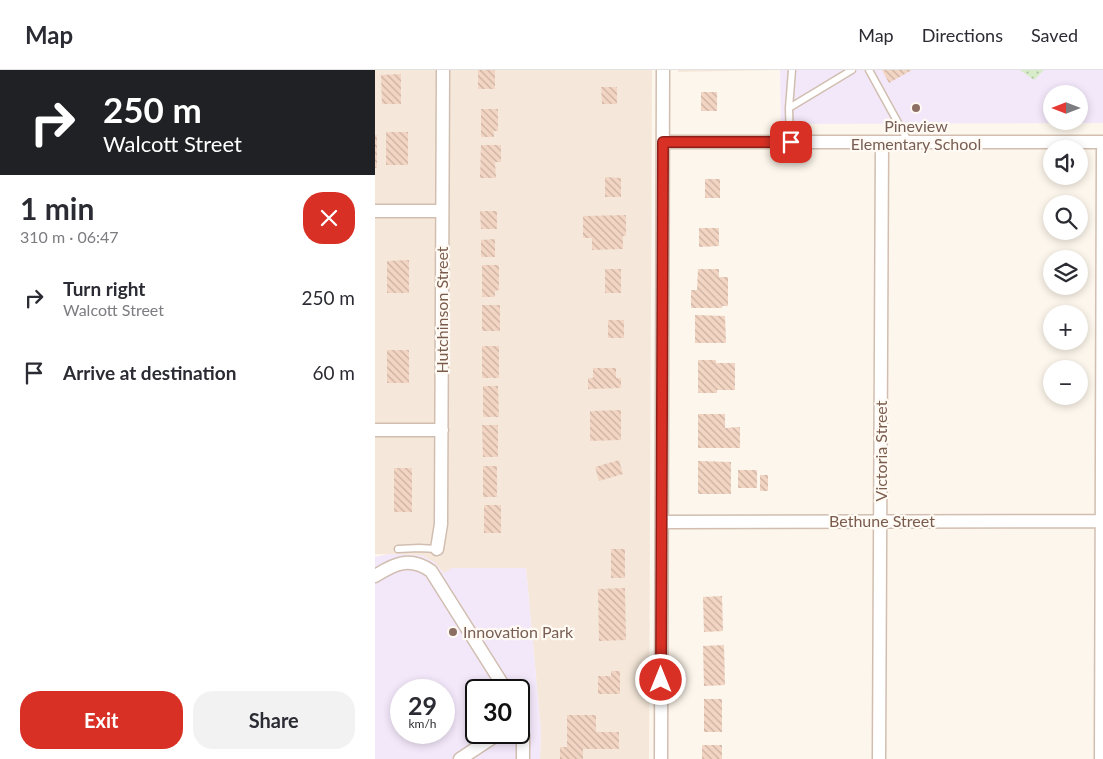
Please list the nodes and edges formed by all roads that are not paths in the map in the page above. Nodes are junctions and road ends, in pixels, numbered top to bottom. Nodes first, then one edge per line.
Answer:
1 (443, 70) edge
2 (663, 70) edge
3 (792, 70) edge
4 (852, 70) edge
5 (869, 70) edge
6 (789, 108) junction
7 (663, 142) junction
8 (791, 142) junction
9 (882, 142) junction
10 (908, 142) junction
11 (1103, 142) edge
12 (1103, 150) edge
13 (375, 211) edge
14 (442, 211) junction
15 (375, 430) edge
16 (442, 430) junction
17 (880, 521) junction
18 (1103, 521) edge
19 (661, 522) junction
20 (437, 549) joint
21 (398, 550) dead end
22 (375, 576) edge
23 (499, 679) edge
24 (483, 744) edge
25 (522, 744) edge
26 (460, 759) edge
27 (523, 759) edge
28 (661, 759) edge
29 (879, 759) edge
30 (1101, 759) edge

1 - 14 street, Hutchinson Street
2 - 7 street
3 - 6 lane
4 - 6 lane
5 - 10 lane
6 - 8 lane
7 - 8 street
7 - 19 street
8 - 9 street
9 - 10 street
9 - 17 street, Victoria Street
10 - 11 street
12 - 18 street
13 - 14 street
14 - 16 street, Hutchinson Street
15 - 16 street
16 - 20 street, Hutchinson Street
17 - 18 street, Bethune Street
17 - 19 street, Bethune Street
17 - 29 street, Victoria Street
18 - 30 street
19 - 28 street
20 - 21 lane
22 - 23 street
24 - 26 street
25 - 27 street

